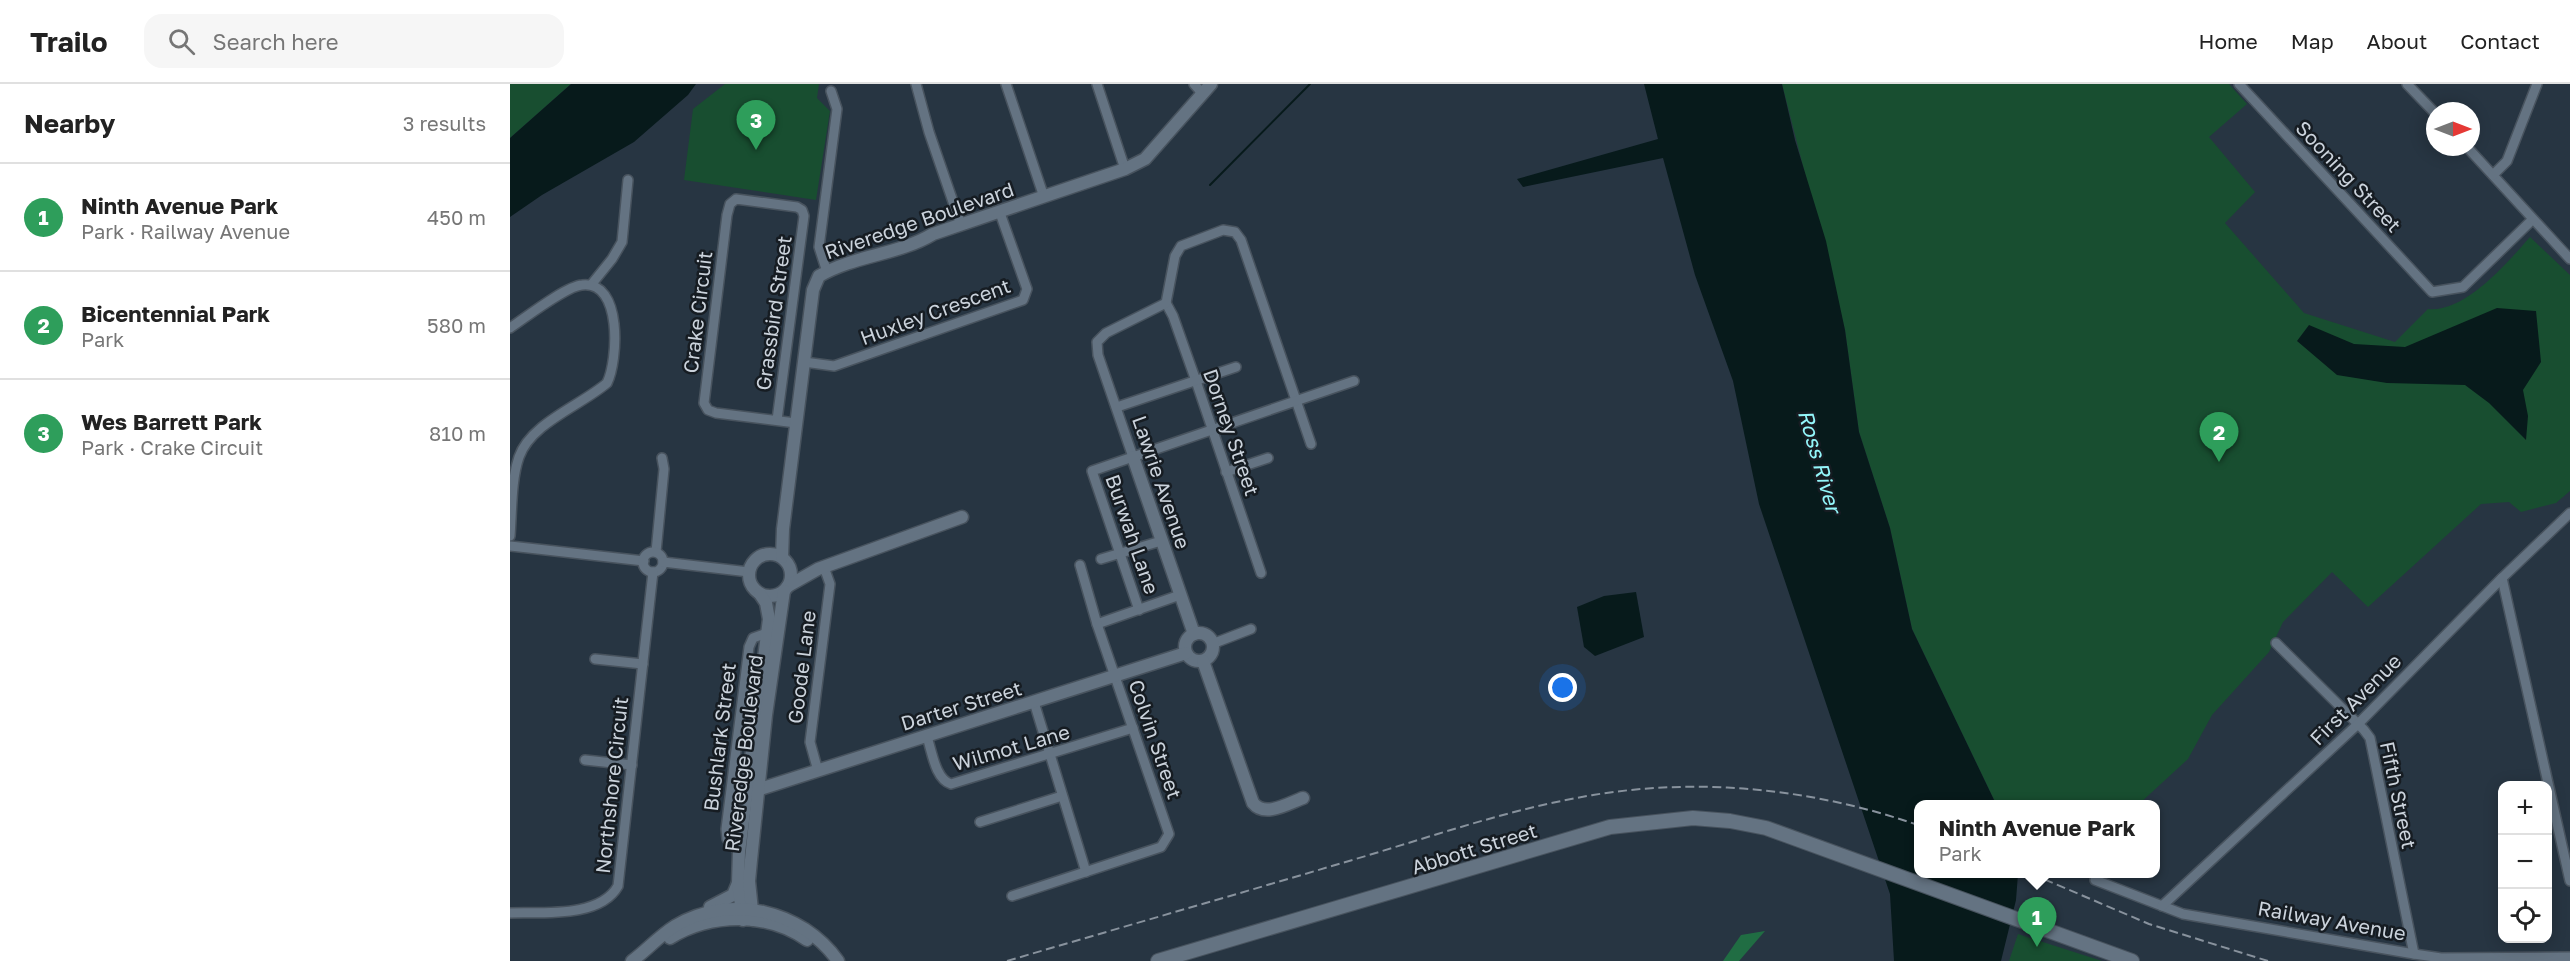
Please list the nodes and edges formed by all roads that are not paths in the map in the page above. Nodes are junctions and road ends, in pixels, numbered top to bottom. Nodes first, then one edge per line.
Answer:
1 (916, 84) edge
2 (1006, 84) edge
3 (1097, 84) edge
4 (2239, 84) edge
5 (2407, 84) edge
6 (2537, 84) edge
7 (1202, 87) edge
8 (831, 92) dead end
9 (2426, 104) edge
10 (2475, 156) edge
11 (1125, 169) junction
12 (2493, 175) junction
13 (628, 180) dead end
14 (1044, 197) junction
15 (802, 210) joint
16 (1000, 213) junction
17 (2532, 220) junction
18 (961, 225) junction
19 (2570, 258) edge
20 (827, 272) junction
21 (591, 285) junction
22 (1166, 303) junction
23 (510, 328) edge
24 (804, 362) junction
25 (1236, 367) dead end
26 (1196, 381) junction
27 (1354, 381) dead end
28 (1297, 401) junction
29 (1117, 407) junction
30 (777, 420) junction
31 (796, 423) junction
32 (1212, 429) junction
33 (1311, 444) dead end
34 (1133, 457) junction
35 (662, 458) dead end
36 (1268, 458) dead end
37 (1227, 472) junction
38 (2570, 513) edge
39 (962, 517) dead end
40 (783, 529) junction
41 (510, 536) edge
42 (1161, 541) junction
43 (510, 546) edge
44 (656, 552) junction
45 (767, 554) junction
46 (1121, 554) junction
47 (1101, 559) dead end
48 (644, 561) junction
49 (785, 561) junction
50 (663, 562) junction
51 (1080, 565) dead end
52 (821, 568) junction
53 (652, 572) junction
54 (749, 572) junction
55 (1261, 573) dead end
56 (2502, 578) junction
57 (786, 589) junction
58 (760, 594) junction
59 (1180, 595) junction
60 (1139, 610) junction
61 (1097, 624) junction
62 (1251, 629) dead end
63 (767, 633) junction
64 (1194, 634) junction
65 (2276, 643) dead end
66 (1212, 644) junction
67 (1185, 653) junction
68 (595, 659) dead end
69 (1203, 661) junction
70 (643, 664) junction
71 (1116, 676) junction
72 (1034, 702) junction
73 (2358, 724) junction
74 (1133, 728) junction
75 (927, 737) junction
76 (1050, 755) junction
77 (585, 760) dead end
78 (632, 765) junction
79 (818, 771) junction
80 (747, 788) junction
81 (760, 789) junction
82 (1062, 796) junction
83 (1303, 798) dead end
84 (980, 822) dead end
85 (739, 852) junction
86 (1086, 872) junction
87 (2095, 880) dead end
88 (2570, 881) edge
89 (738, 883) junction
90 (1012, 896) dead end
91 (2162, 906) junction
92 (510, 913) edge
93 (747, 914) junction
94 (675, 926) junction
95 (647, 950) junction
96 (2414, 954) junction
97 (2570, 957) edge
98 (632, 961) edge
99 (830, 961) edge
100 (838, 961) edge
101 (1158, 961) edge
102 (2132, 961) edge

1 - 18 street
2 - 14 street
3 - 11 street
4 - 17 street, Sooning Street
5 - 9 street
6 - 12 street
7 - 11 street, Riveredge Boulevard
8 - 20 street
10 - 12 street
11 - 14 street, Riveredge Boulevard
12 - 17 street
13 - 21 street
14 - 16 street, Riveredge Boulevard
15 - 30 street, Grassbird Street
15 - 30 street, Crake Circuit
16 - 18 street, Riveredge Boulevard
16 - 24 street, Huxley Crescent
17 - 19 street
18 - 20 street, Riveredge Boulevard
20 - 24 street, Riveredge Boulevard
21 - 23 street
21 - 41 street
22 - 26 street, Dorney Street
22 - 28 street
22 - 29 street, Lawrie Avenue
24 - 31 street, Riveredge Boulevard
25 - 26 street
26 - 29 street
26 - 32 street, Dorney Street
27 - 28 street
28 - 32 street
28 - 33 street
29 - 34 street, Lawrie Avenue
30 - 31 street, Crake Circuit
31 - 40 street, Riveredge Boulevard
32 - 34 street
32 - 37 street, Dorney Street
34 - 42 street, Lawrie Avenue
34 - 46 street, Burwah Lane
35 - 44 street
36 - 37 street
37 - 55 street, Dorney Street
38 - 56 street, First Avenue
39 - 52 street
40 - 45 street, Riveredge Boulevard
40 - 49 street, Riveredge Boulevard
42 - 46 street
42 - 59 street, Lawrie Avenue
43 - 48 street
44 - 48 street
44 - 50 street
45 - 49 street
45 - 54 street
46 - 47 street
46 - 60 street, Burwah Lane
48 - 53 street
49 - 52 street
49 - 57 street
50 - 53 street
50 - 54 street
51 - 61 street, Colvin Street
52 - 57 street
52 - 79 street, Goode Lane
53 - 70 street, Northshore Circuit
54 - 58 street
56 - 73 street, First Avenue
56 - 88 street
57 - 58 street
57 - 81 street, Riveredge Boulevard
58 - 63 street, Riveredge Boulevard
59 - 60 street
59 - 64 street, Lawrie Avenue
60 - 61 street
61 - 71 street, Colvin Street
62 - 66 street
63 - 80 street, Riveredge Boulevard
63 - 85 street, Bushlark Street
64 - 66 street
64 - 67 street
65 - 73 street, Fifth Street
66 - 69 street
67 - 69 street
67 - 71 street, Darter Street
68 - 70 street
69 - 83 street
70 - 78 street, Northshore Circuit
71 - 72 street, Darter Street
71 - 74 street, Colvin Street
72 - 75 street, Darter Street
72 - 76 street
73 - 91 street, First Avenue
73 - 96 street, Fifth Street
74 - 76 street, Wilmot Lane
74 - 86 street, Colvin Street
75 - 76 street, Wilmot Lane
75 - 79 street, Darter Street
76 - 82 street
77 - 78 street
78 - 92 street, Northshore Circuit
79 - 81 street, Darter Street
80 - 81 street, Darter Street
80 - 85 street, Riveredge Boulevard
81 - 93 street, Riveredge Boulevard
82 - 84 street
82 - 86 street
85 - 89 street, Riveredge Boulevard
86 - 90 street
87 - 91 street, Railway Avenue
89 - 93 street, Riveredge Boulevard
89 - 94 street
91 - 96 street, Railway Avenue
93 - 94 street
93 - 95 street
93 - 99 street
93 - 100 street
94 - 95 street
95 - 98 street
96 - 97 street, Railway Avenue
101 - 102 main road, Abbott Street

